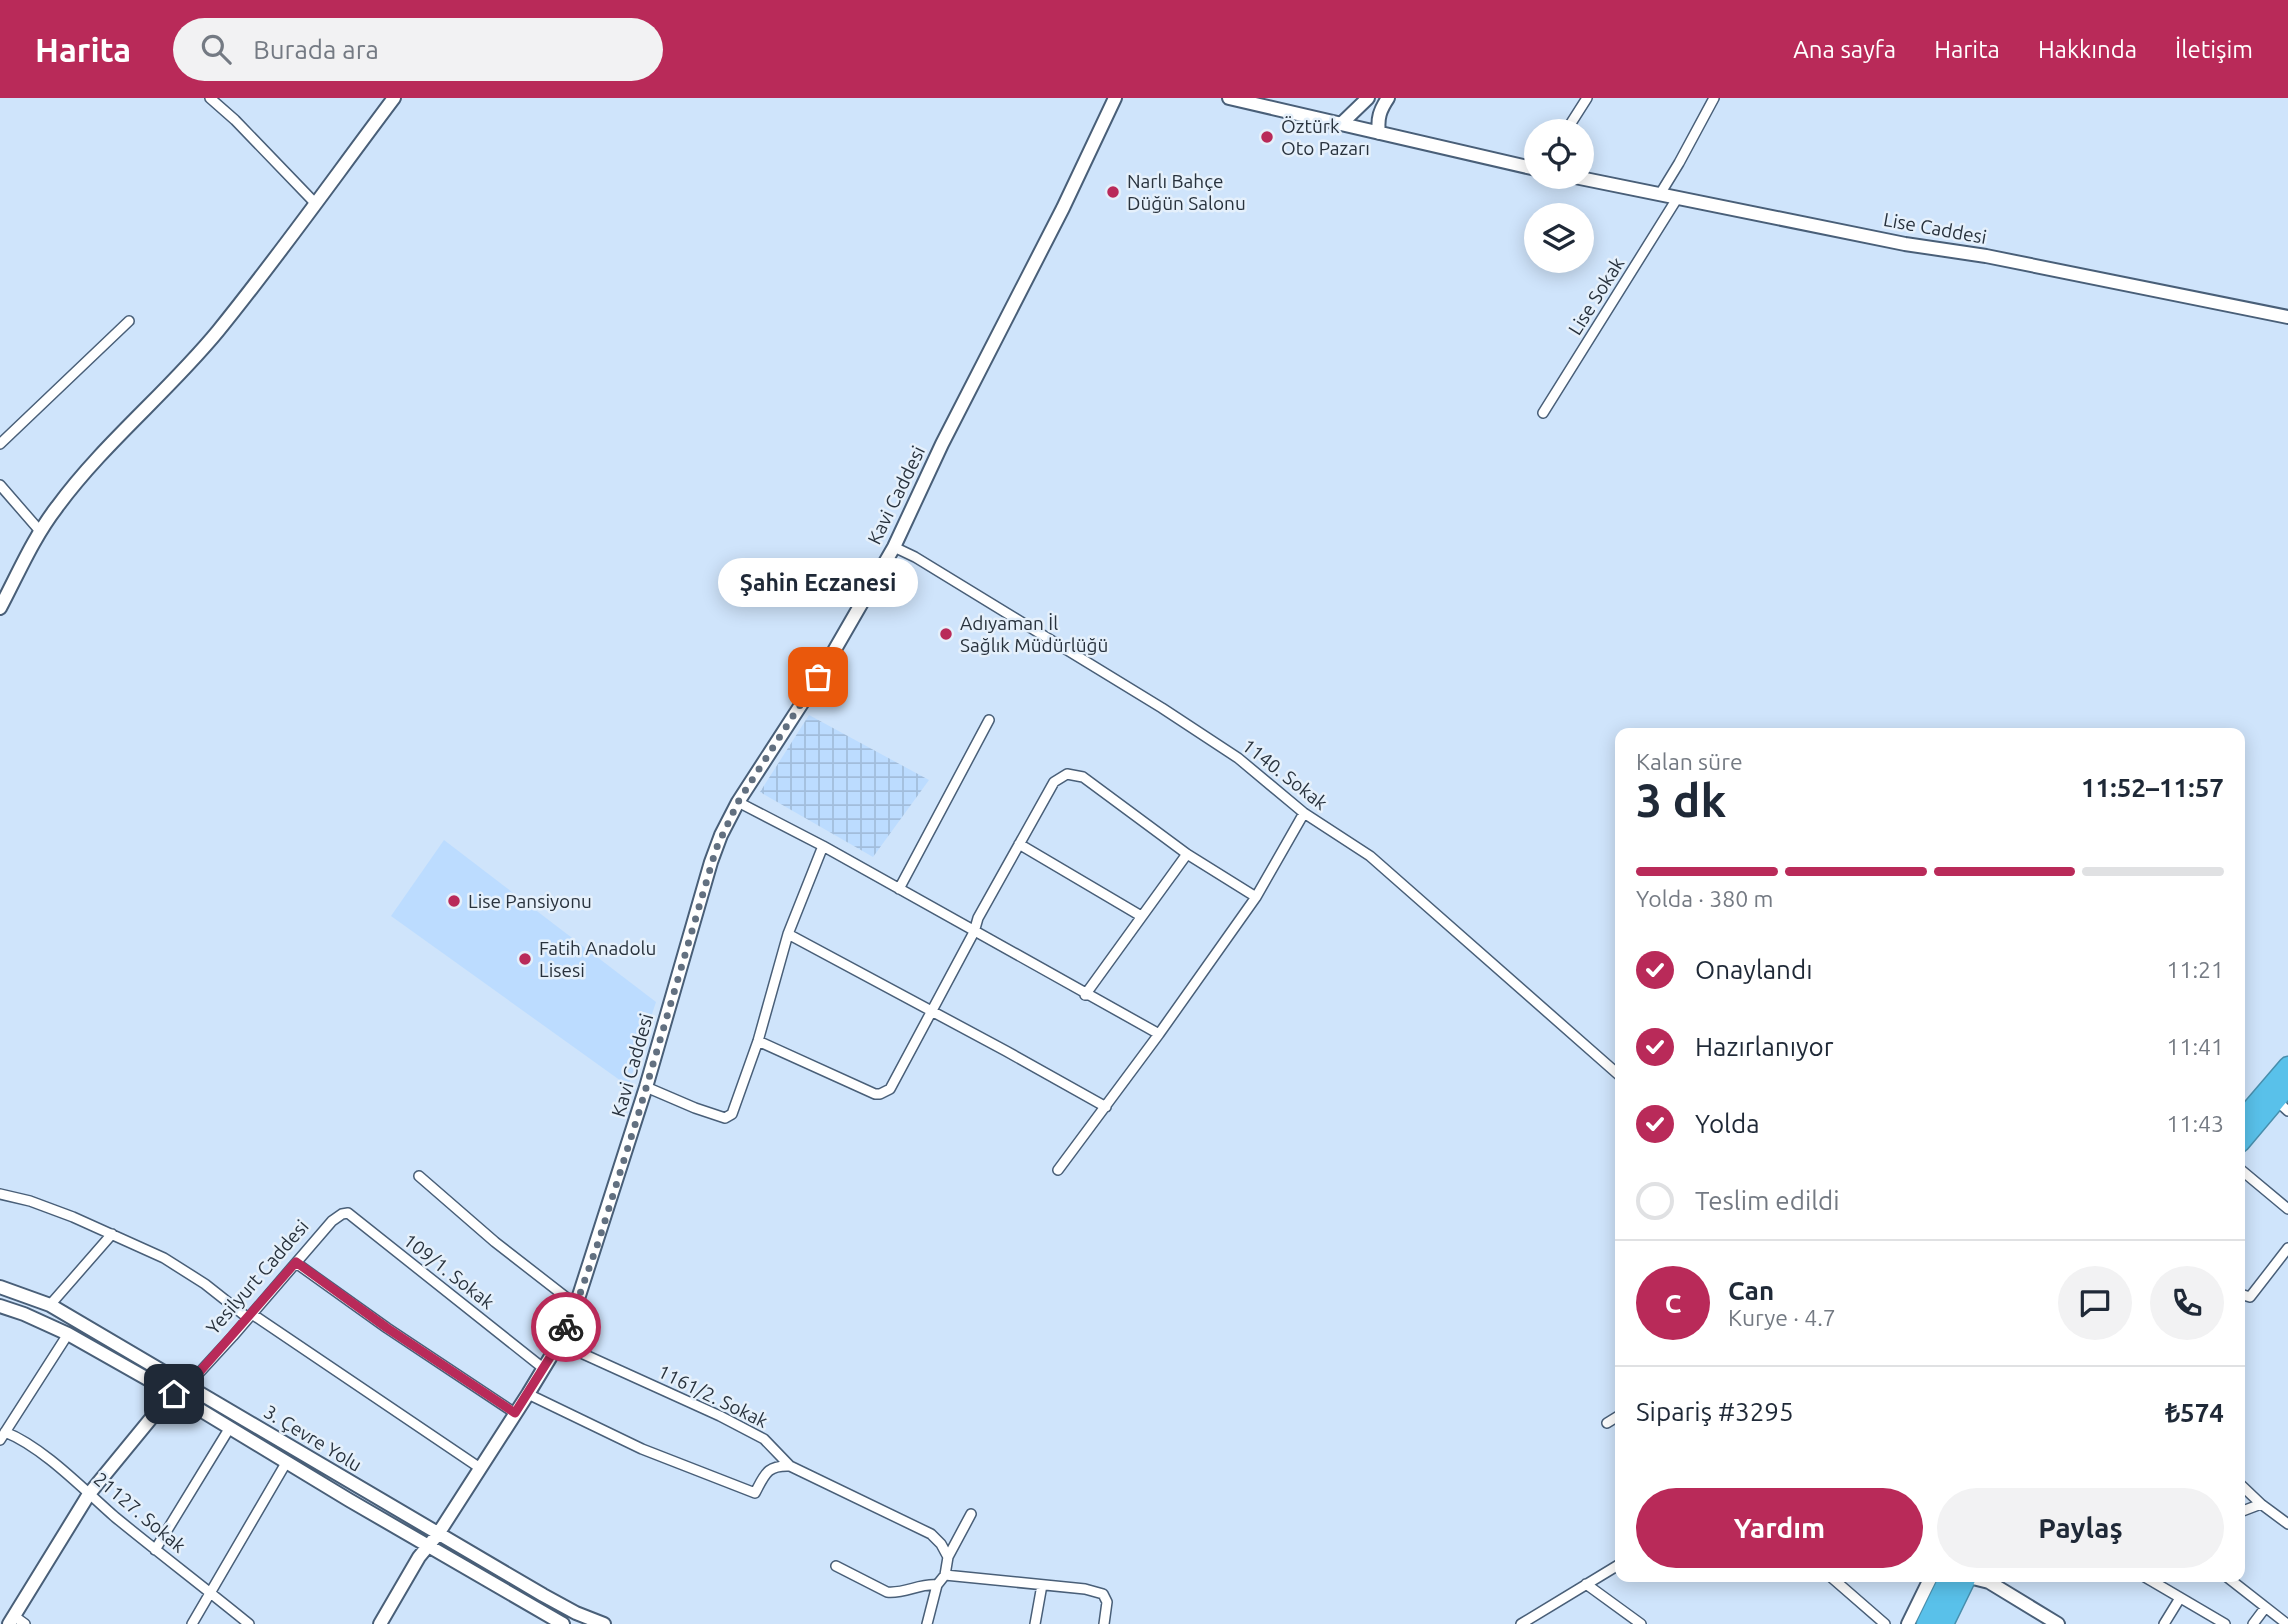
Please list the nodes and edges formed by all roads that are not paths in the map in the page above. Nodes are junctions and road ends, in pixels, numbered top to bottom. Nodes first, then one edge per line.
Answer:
1 (210, 98) edge
2 (394, 98) edge
3 (1115, 98) edge
4 (1228, 98) edge
5 (1368, 98) edge
6 (1388, 98) edge
7 (1587, 98) edge
8 (1714, 98) edge
9 (1574, 119) edge
10 (1341, 124) junction
11 (1379, 133) junction
12 (1524, 166) edge
13 (1594, 181) edge
14 (1660, 194) junction
15 (1678, 197) junction
16 (315, 203) junction
17 (2288, 317) edge
18 (130, 321) dead end
19 (1543, 413) dead end
20 (0, 444) edge
21 (0, 485) edge
22 (40, 531) junction
23 (894, 547) junction
24 (0, 608) edge
25 (989, 720) dead end
26 (738, 802) junction
27 (1304, 813) junction
28 (1019, 844) junction
29 (823, 846) junction
30 (1187, 854) junction
31 (898, 889) junction
32 (1256, 897) junction
33 (1141, 916) junction
34 (974, 932) junction
35 (788, 934) junction
36 (1085, 995) junction
37 (931, 1012) junction
38 (1159, 1034) junction
39 (758, 1041) junction
40 (2288, 1066) edge
41 (1615, 1072) edge
42 (646, 1087) junction
43 (2284, 1099) edge
44 (1106, 1107) junction
45 (2245, 1116) edge
46 (2245, 1138) edge
47 (1058, 1170) dead end
48 (2245, 1173) edge
49 (419, 1176) dead end
50 (0, 1194) edge
51 (2288, 1209) edge
52 (332, 1221) joint
53 (112, 1234) junction
54 (2288, 1248) edge
55 (296, 1262) junction
56 (0, 1287) edge
57 (2245, 1296) edge
58 (50, 1305) junction
59 (576, 1305) junction
60 (0, 1306) edge
61 (250, 1316) junction
62 (68, 1334) junction
63 (559, 1343) junction
64 (542, 1368) junction
65 (188, 1385) junction
66 (174, 1394) junction
67 (528, 1394) junction
68 (515, 1413) junction
69 (1615, 1418) edge
70 (1608, 1423) dead end
71 (229, 1429) junction
72 (2, 1437) edge
73 (286, 1463) junction
74 (790, 1466) junction
75 (480, 1468) junction
76 (2245, 1489) edge
77 (89, 1494) junction
78 (2261, 1504) junction
79 (2245, 1510) edge
80 (971, 1514) dead end
81 (2288, 1524) edge
82 (438, 1534) junction
83 (428, 1545) junction
84 (155, 1550) junction
85 (948, 1557) junction
86 (836, 1566) dead end
87 (1615, 1567) edge
88 (945, 1575) junction
89 (1837, 1582) edge
90 (1929, 1582) edge
91 (1947, 1582) edge
92 (1965, 1582) edge
93 (1989, 1582) edge
94 (2153, 1582) edge
95 (2233, 1582) edge
96 (1586, 1584) junction
97 (937, 1585) junction
98 (1042, 1585) junction
99 (211, 1593) junction
100 (2180, 1598) junction
101 (2265, 1608) junction
102 (16, 1621) edge
103 (383, 1623) edge
104 (192, 1624) edge
105 (249, 1624) edge
106 (562, 1624) edge
107 (604, 1624) edge
108 (927, 1624) edge
109 (1035, 1624) edge
110 (1104, 1624) edge
111 (1521, 1624) edge
112 (1641, 1624) edge
113 (1885, 1624) edge
114 (1908, 1624) edge
115 (1926, 1624) edge
116 (1944, 1624) edge
117 (2058, 1624) edge
118 (2164, 1624) edge
119 (2225, 1624) edge
120 (2253, 1624) edge
121 (2287, 1624) edge

1 - 16 street
2 - 16 street
3 - 23 street, Kavi Caddesi
4 - 10 street
5 - 10 street
6 - 11 street
7 - 9 street
8 - 14 street
10 - 11 street
11 - 12 street
13 - 14 street, Lise Caddesi
14 - 15 street, Lise Caddesi
15 - 17 street, Lise Caddesi
15 - 19 street, Lise Sokak
16 - 22 street
18 - 20 street
21 - 22 street
22 - 24 street
23 - 26 street, Kavi Caddesi
23 - 27 street, 1140. Sokak
25 - 31 street
26 - 29 street
26 - 42 street, Kavi Caddesi
27 - 32 street
27 - 41 street, 1140. Sokak
28 - 30 street
28 - 33 street
28 - 34 street
29 - 31 street
29 - 35 street
30 - 32 street
30 - 33 street
31 - 34 street
32 - 38 street
33 - 36 street
34 - 36 street
34 - 37 street
35 - 37 street
35 - 39 street
36 - 38 street
37 - 39 street
37 - 44 street
38 - 44 street
39 - 42 street
40 - 45 highway
42 - 59 street, Kavi Caddesi
43 - 46 highway
44 - 47 street
48 - 51 street
49 - 59 street
50 - 53 street
52 - 55 street, Yesilyurt Caddesi
52 - 64 street, 109/1. Sokak
53 - 58 street
53 - 61 street
54 - 57 street
55 - 61 street, Yesilyurt Caddesi
55 - 68 street
56 - 58 street, 3. Çevre Yolu
58 - 65 street, 3. Çevre Yolu
59 - 63 street, Kavi Caddesi
60 - 62 street, 3. Çevre Yolu
61 - 65 street, Yesilyurt Caddesi
61 - 75 street
62 - 66 street, 3. Çevre Yolu
62 - 72 street
63 - 64 street, Kavi Caddesi
63 - 74 street, 1161/2. Sokak
64 - 67 street, Kavi Caddesi
65 - 66 street, Yesilyurt Caddesi
65 - 82 street, 3. Çevre Yolu
66 - 71 street, 3. Çevre Yolu
66 - 77 street, Yesilyurt Caddesi
67 - 68 street, Kavi Caddesi
67 - 74 street
68 - 75 street, Kavi Caddesi
69 - 70 street
71 - 73 street, 3. Çevre Yolu
71 - 84 street
72 - 77 street, 21127. Sokak
73 - 83 street, 3. Çevre Yolu
73 - 99 street
74 - 85 street, 1161/2. Sokak
75 - 82 street, Kavi Caddesi
76 - 78 street
77 - 84 street, 21127. Sokak
77 - 102 street, Yesilyurt Caddesi
78 - 79 street
78 - 81 street
80 - 85 street
82 - 83 street, Kavi Caddesi
82 - 107 street, 3. Çevre Yolu
83 - 103 street, Kavi Caddesi
83 - 106 street, 3. Çevre Yolu
84 - 99 street, 21127. Sokak
85 - 88 street
86 - 97 street
87 - 96 street
88 - 97 street
88 - 98 street
89 - 113 street
90 - 114 street
91 - 115 highway
92 - 116 highway
93 - 117 street
94 - 100 street
95 - 101 street
96 - 111 street
96 - 112 street
97 - 108 street
98 - 109 street
98 - 110 street
99 - 104 street
99 - 105 street, 21127. Sokak
100 - 118 street
100 - 119 street
101 - 120 street
101 - 121 street

